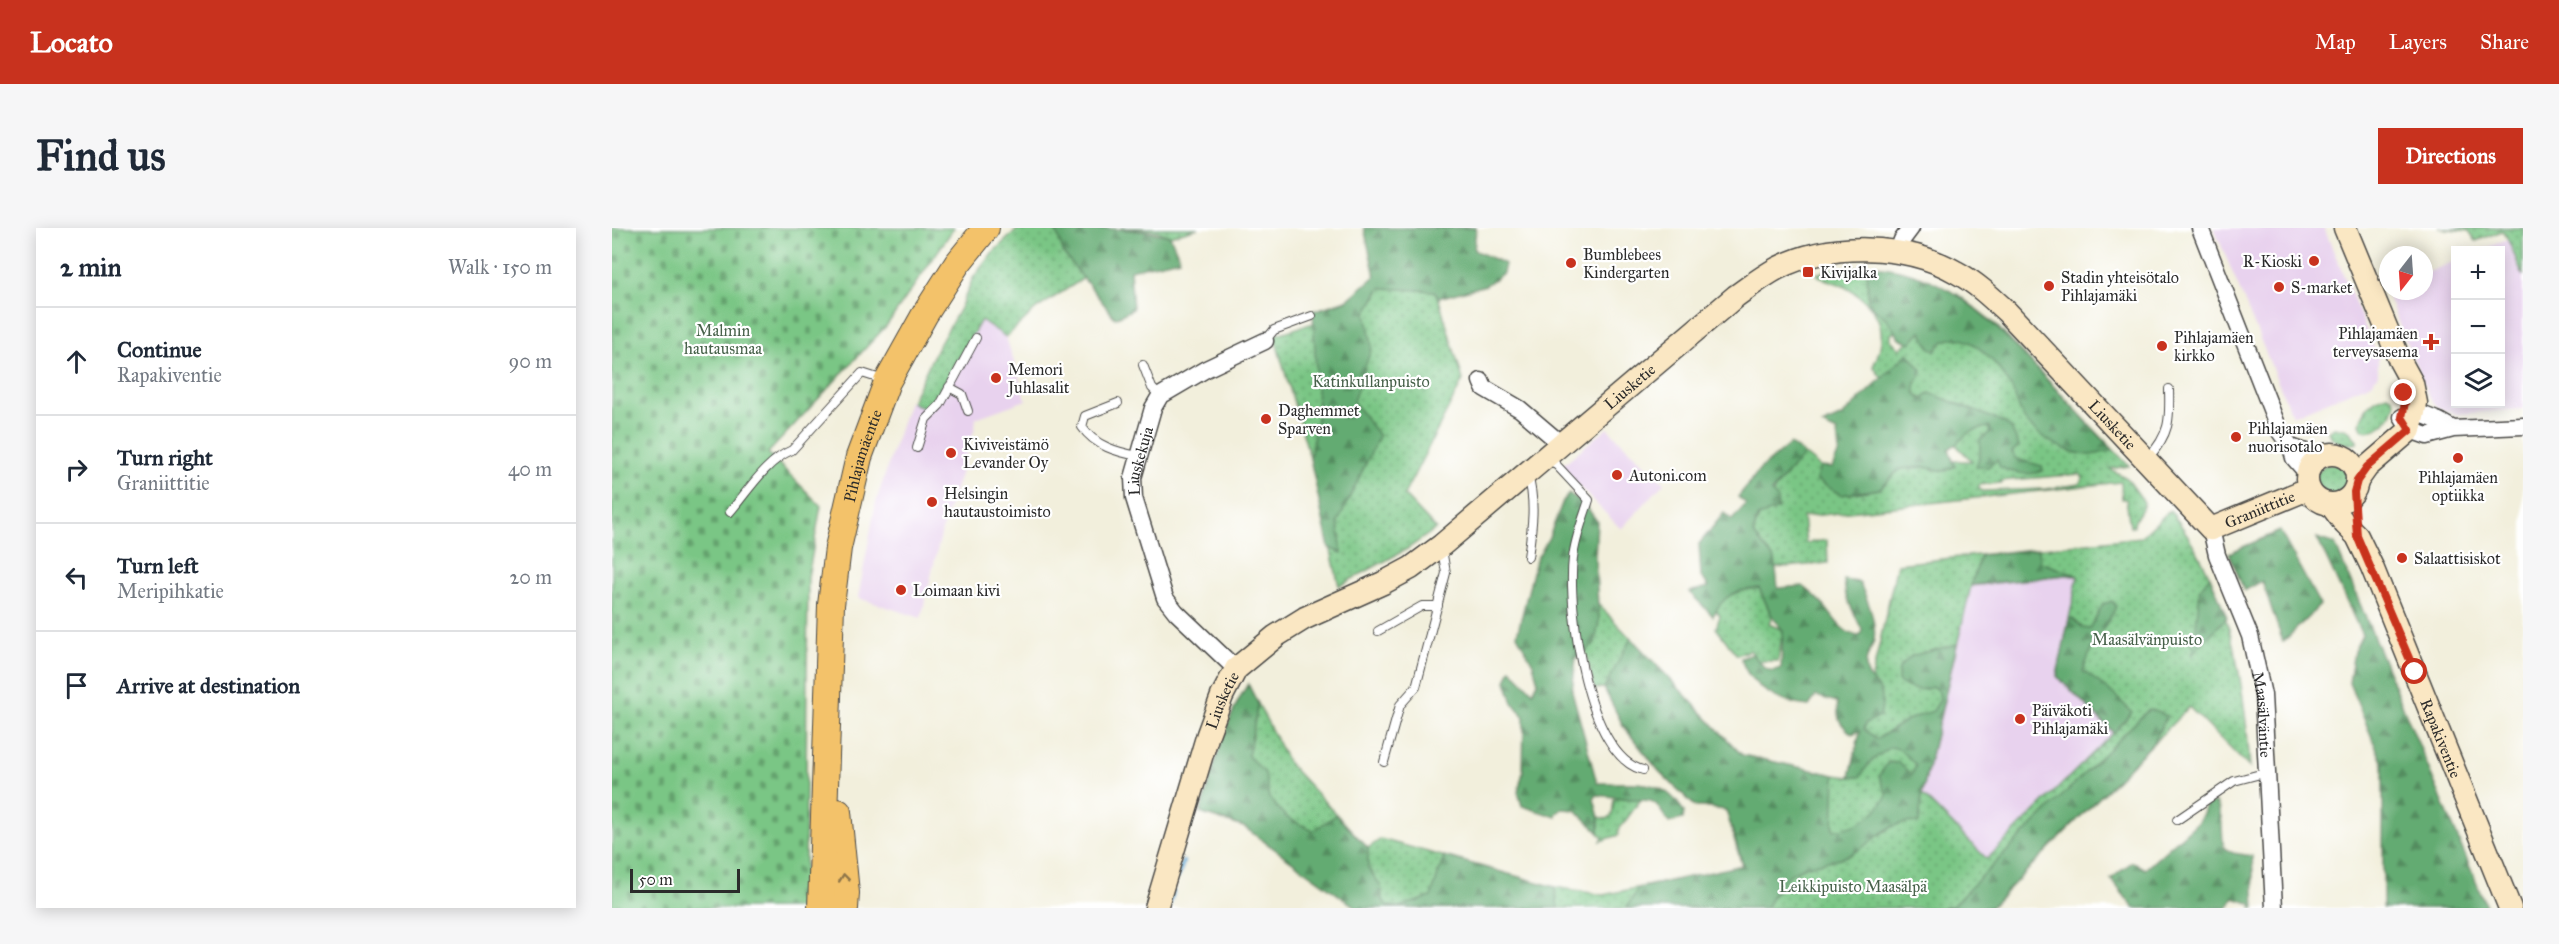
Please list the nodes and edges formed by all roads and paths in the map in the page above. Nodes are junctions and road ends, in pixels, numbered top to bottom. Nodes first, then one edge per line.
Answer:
1 (986, 228) edge
2 (1911, 228) edge
3 (2200, 228) edge
4 (2345, 228) edge
5 (1897, 253) junction
6 (1312, 316) dead end
7 (975, 338) dead end
8 (1265, 340) joint
9 (1143, 365) dead end
10 (1481, 381) dead end
11 (887, 382) junction
12 (949, 387) junction
13 (2169, 389) dead end
14 (1160, 396) junction
15 (1118, 403) dead end
16 (968, 411) dead end
17 (2409, 420) junction
18 (2523, 426) edge
19 (917, 448) dead end
20 (1554, 449) junction
21 (1138, 456) junction
22 (2347, 459) junction
23 (2145, 460) junction
24 (1527, 473) junction
25 (2312, 473) junction
26 (2355, 486) junction
27 (2330, 504) junction
28 (730, 512) dead end
29 (2211, 529) junction
30 (2357, 536) junction
31 (1442, 545) junction
32 (1528, 557) dead end
33 (1438, 606) junction
34 (1378, 631) dead end
35 (1236, 669) junction
36 (829, 713) junction
37 (1384, 762) dead end
38 (1643, 770) dead end
39 (2268, 772) junction
40 (2177, 820) dead end
41 (821, 908) edge
42 (845, 908) edge
43 (1156, 908) edge
44 (2274, 908) edge
45 (2510, 908) edge

1 - 11 main road, Pihlajamäentie
2 - 5 street
3 - 25 street
4 - 17 street
5 - 20 street, Liusketie
5 - 23 street, Liusketie
6 - 8 lane
7 - 12 lane
8 - 14 street
9 - 14 lane
10 - 20 street
11 - 28 lane
11 - 36 main road, Pihlajamäentie
12 - 16 lane
12 - 19 lane
13 - 23 lane
14 - 21 street, Liuskekuja
15 - 21 lane
17 - 18 street
17 - 22 street
17 - 26 street
20 - 24 street, Liusketie
20 - 38 lane
21 - 35 street, Liuskekuja
22 - 25 street
22 - 26 street
23 - 29 street, Liusketie
24 - 31 street, Liusketie
24 - 32 lane
25 - 27 street
25 - 29 street, Graniittitie
26 - 27 street
26 - 30 street, Rapakiventie
27 - 30 street, Rapakiventie
29 - 39 street, Maasälväntie
30 - 45 street, Rapakiventie
31 - 33 lane
31 - 35 street, Liusketie
33 - 34 lane
33 - 37 lane
35 - 43 street, Liusketie
36 - 41 main road, Pihlajamäentie
42 -> 36 main road, Pihlajamäentie
39 - 40 lane
39 - 44 street, Maasälväntie

